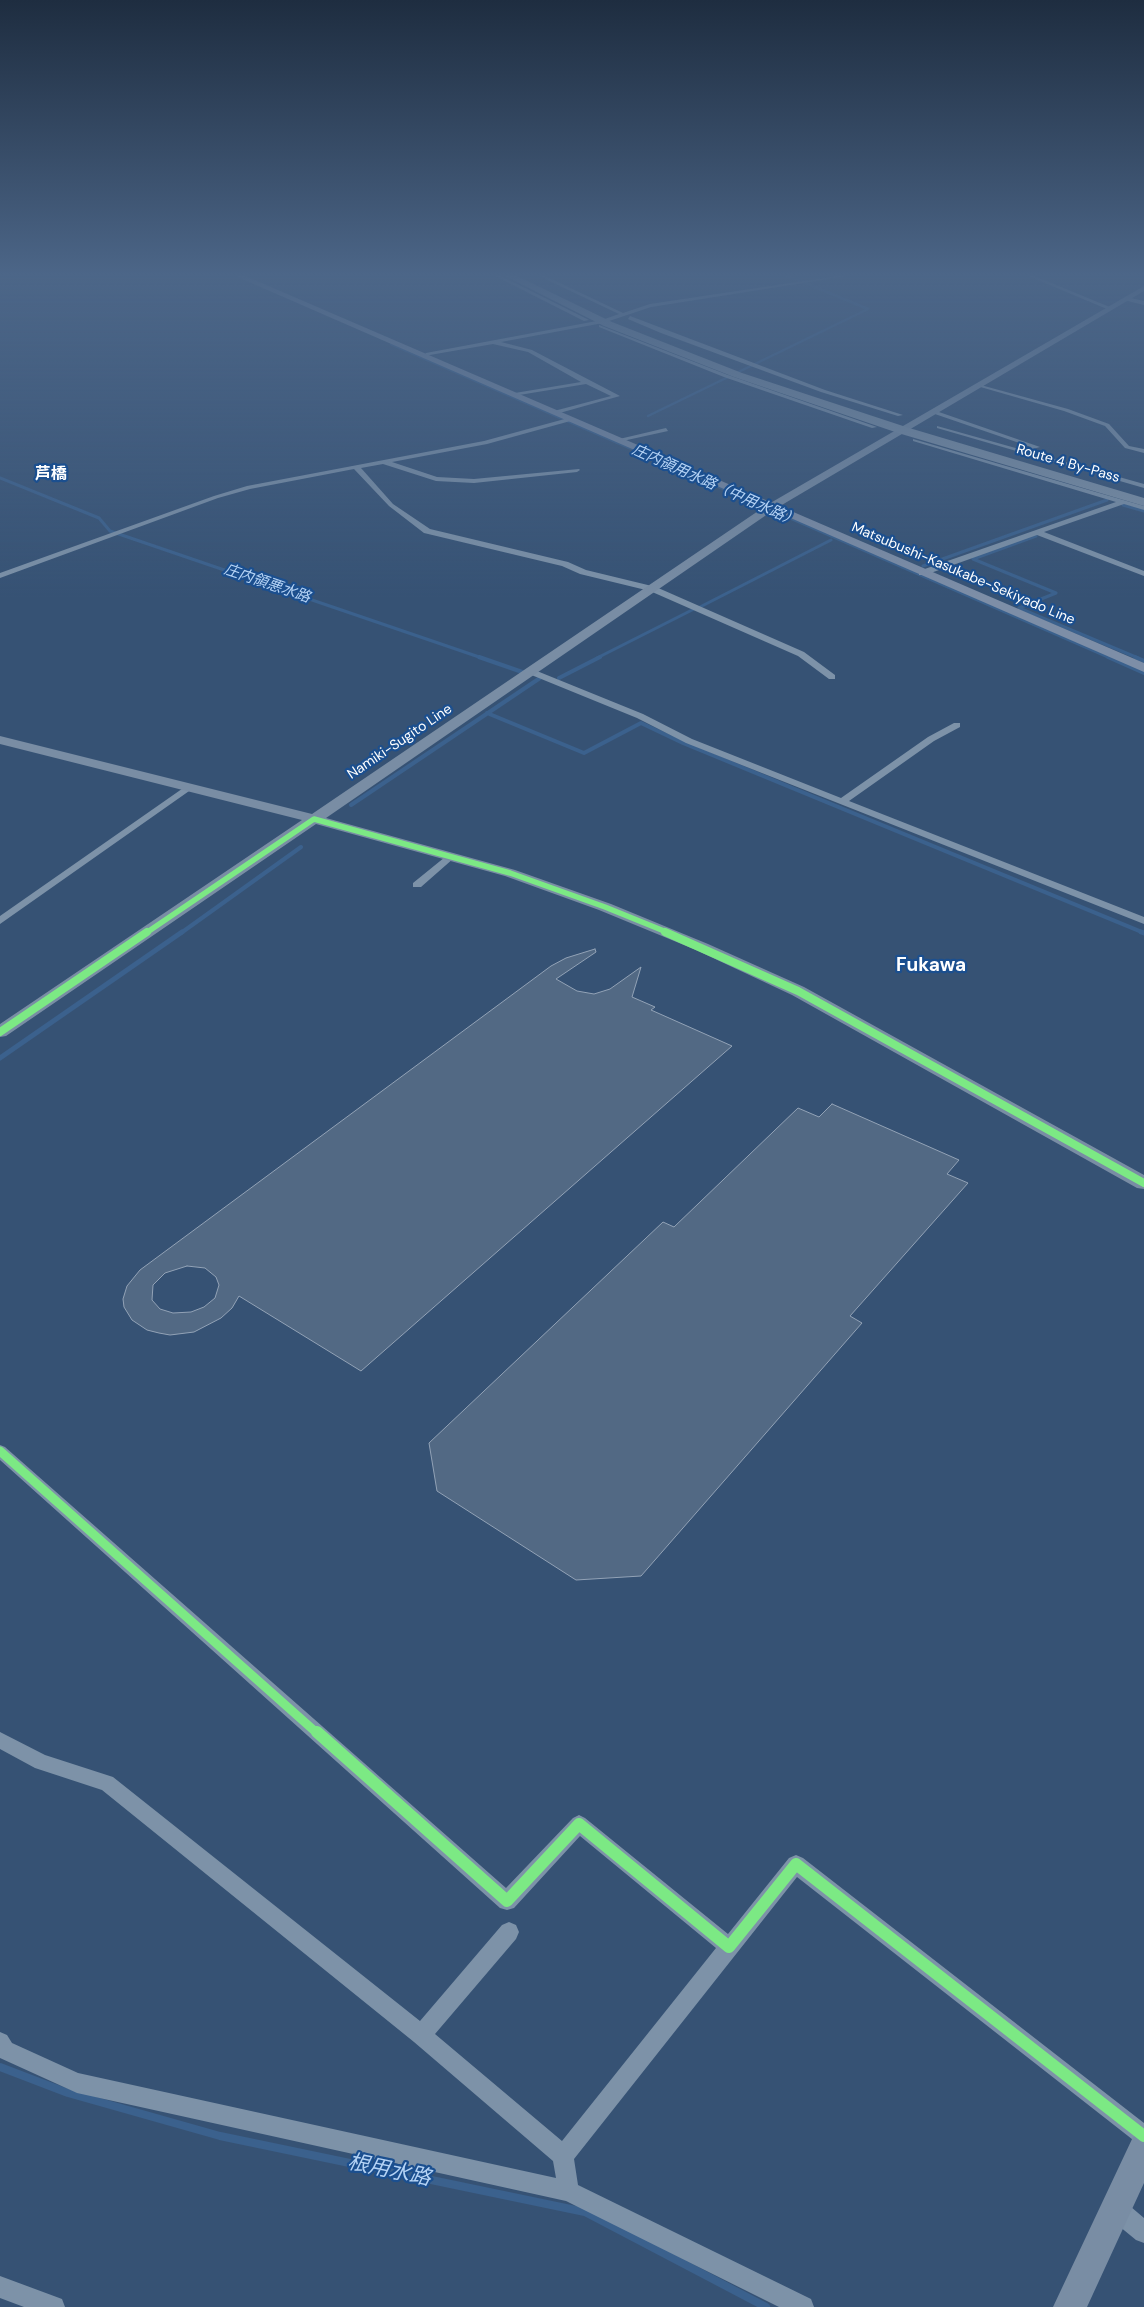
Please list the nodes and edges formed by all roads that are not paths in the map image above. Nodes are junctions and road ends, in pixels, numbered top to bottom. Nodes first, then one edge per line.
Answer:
1 (488, 383) edge
2 (585, 383) edge
3 (590, 383) edge
4 (756, 383) edge
5 (794, 383) edge
6 (979, 384) joint
7 (516, 395) junction
8 (827, 395) junction
9 (808, 402) junction
10 (556, 412) junction
11 (934, 412) junction
12 (900, 415) dead end
13 (572, 419) junction
14 (874, 427) dead end
15 (908, 427) junction
16 (939, 427) dead end
17 (666, 430) dead end
18 (967, 438) junction
19 (618, 440) junction
20 (914, 440) dead end
21 (1024, 451) junction
22 (1144, 451) edge
23 (980, 456) junction
24 (382, 461) junction
25 (355, 466) junction
26 (577, 470) dead end
27 (1144, 486) edge
28 (1144, 492) edge
29 (1123, 502) junction
30 (1144, 502) edge
31 (771, 507) junction
32 (1144, 508) edge
33 (1036, 532) junction
34 (922, 573) junction
35 (1144, 574) edge
36 (0, 576) edge
37 (652, 589) junction
38 (1144, 668) edge
39 (532, 672) junction
40 (832, 677) dead end
41 (957, 725) dead end
42 (0, 740) edge
43 (188, 787) junction
44 (842, 802) junction
45 (314, 819) junction
46 (450, 856) junction
47 (417, 884) dead end
48 (1144, 921) edge
49 (0, 922) edge
50 (0, 1032) edge
51 (1144, 1183) edge
52 (0, 1451) edge
53 (0, 1740) edge
54 (509, 1932) dead end
55 (729, 1947) junction
56 (421, 2035) junction
57 (0, 2042) edge
58 (1144, 2136) edge
59 (1144, 2148) edge
60 (564, 2156) junction
61 (568, 2191) junction
62 (1116, 2209) junction
63 (1144, 2232) edge
64 (0, 2287) edge
65 (54, 2307) edge
66 (803, 2307) edge
67 (1070, 2307) edge

1 - 7 main road, Matsubushi-Kasukabe-Sekiyado Line
2 - 7 street
3 - 10 street
4 - 9 highway, Route 4 By-Pass
5 - 8 highway, Route 4 By-Pass
6 - 11 street, Namiki-Sugito Line
6 - 22 street
7 - 10 main road, Matsubushi-Kasukabe-Sekiyado Line
8 - 12 street
8 - 15 highway, Route 4 By-Pass
9 - 14 street
9 - 15 highway, Route 4 By-Pass
10 - 13 main road, Matsubushi-Kasukabe-Sekiyado Line
11 - 15 street, Namiki-Sugito Line
11 - 21 street
13 - 19 main road, Matsubushi-Kasukabe-Sekiyado Line
13 - 24 street
15 - 18 highway, Route 4 By-Pass
15 - 23 highway, Route 4 By-Pass
15 - 31 street, Namiki-Sugito Line
16 - 18 street
17 - 19 street
18 - 21 street
18 - 28 highway, Route 4 By-Pass
19 - 31 main road, Matsubushi-Kasukabe-Sekiyado Line
20 - 23 street
21 - 27 street
23 - 29 street
23 - 30 highway, Route 4 By-Pass
24 - 25 street
24 - 26 street
25 - 36 street
25 - 37 street
29 - 32 street
29 - 33 street
31 - 34 main road, Matsubushi-Kasukabe-Sekiyado Line
31 - 37 street, Namiki-Sugito Line
33 - 34 street
33 - 35 street
34 - 38 main road, Matsubushi-Kasukabe-Sekiyado Line
37 - 39 street, Namiki-Sugito Line
37 - 40 street
39 - 44 street
39 - 45 street, Namiki-Sugito Line
41 - 44 street
42 - 43 street
43 - 45 street
43 - 49 street
44 - 48 street
45 - 46 street
45 - 50 street
46 - 47 street
46 - 51 street
52 - 55 street
53 - 56 street
54 - 56 street
55 - 58 street
55 - 60 street
56 - 60 street
57 - 61 street
59 - 62 street
60 - 61 street
61 - 66 street
62 - 63 street
62 - 67 street
64 - 65 street

